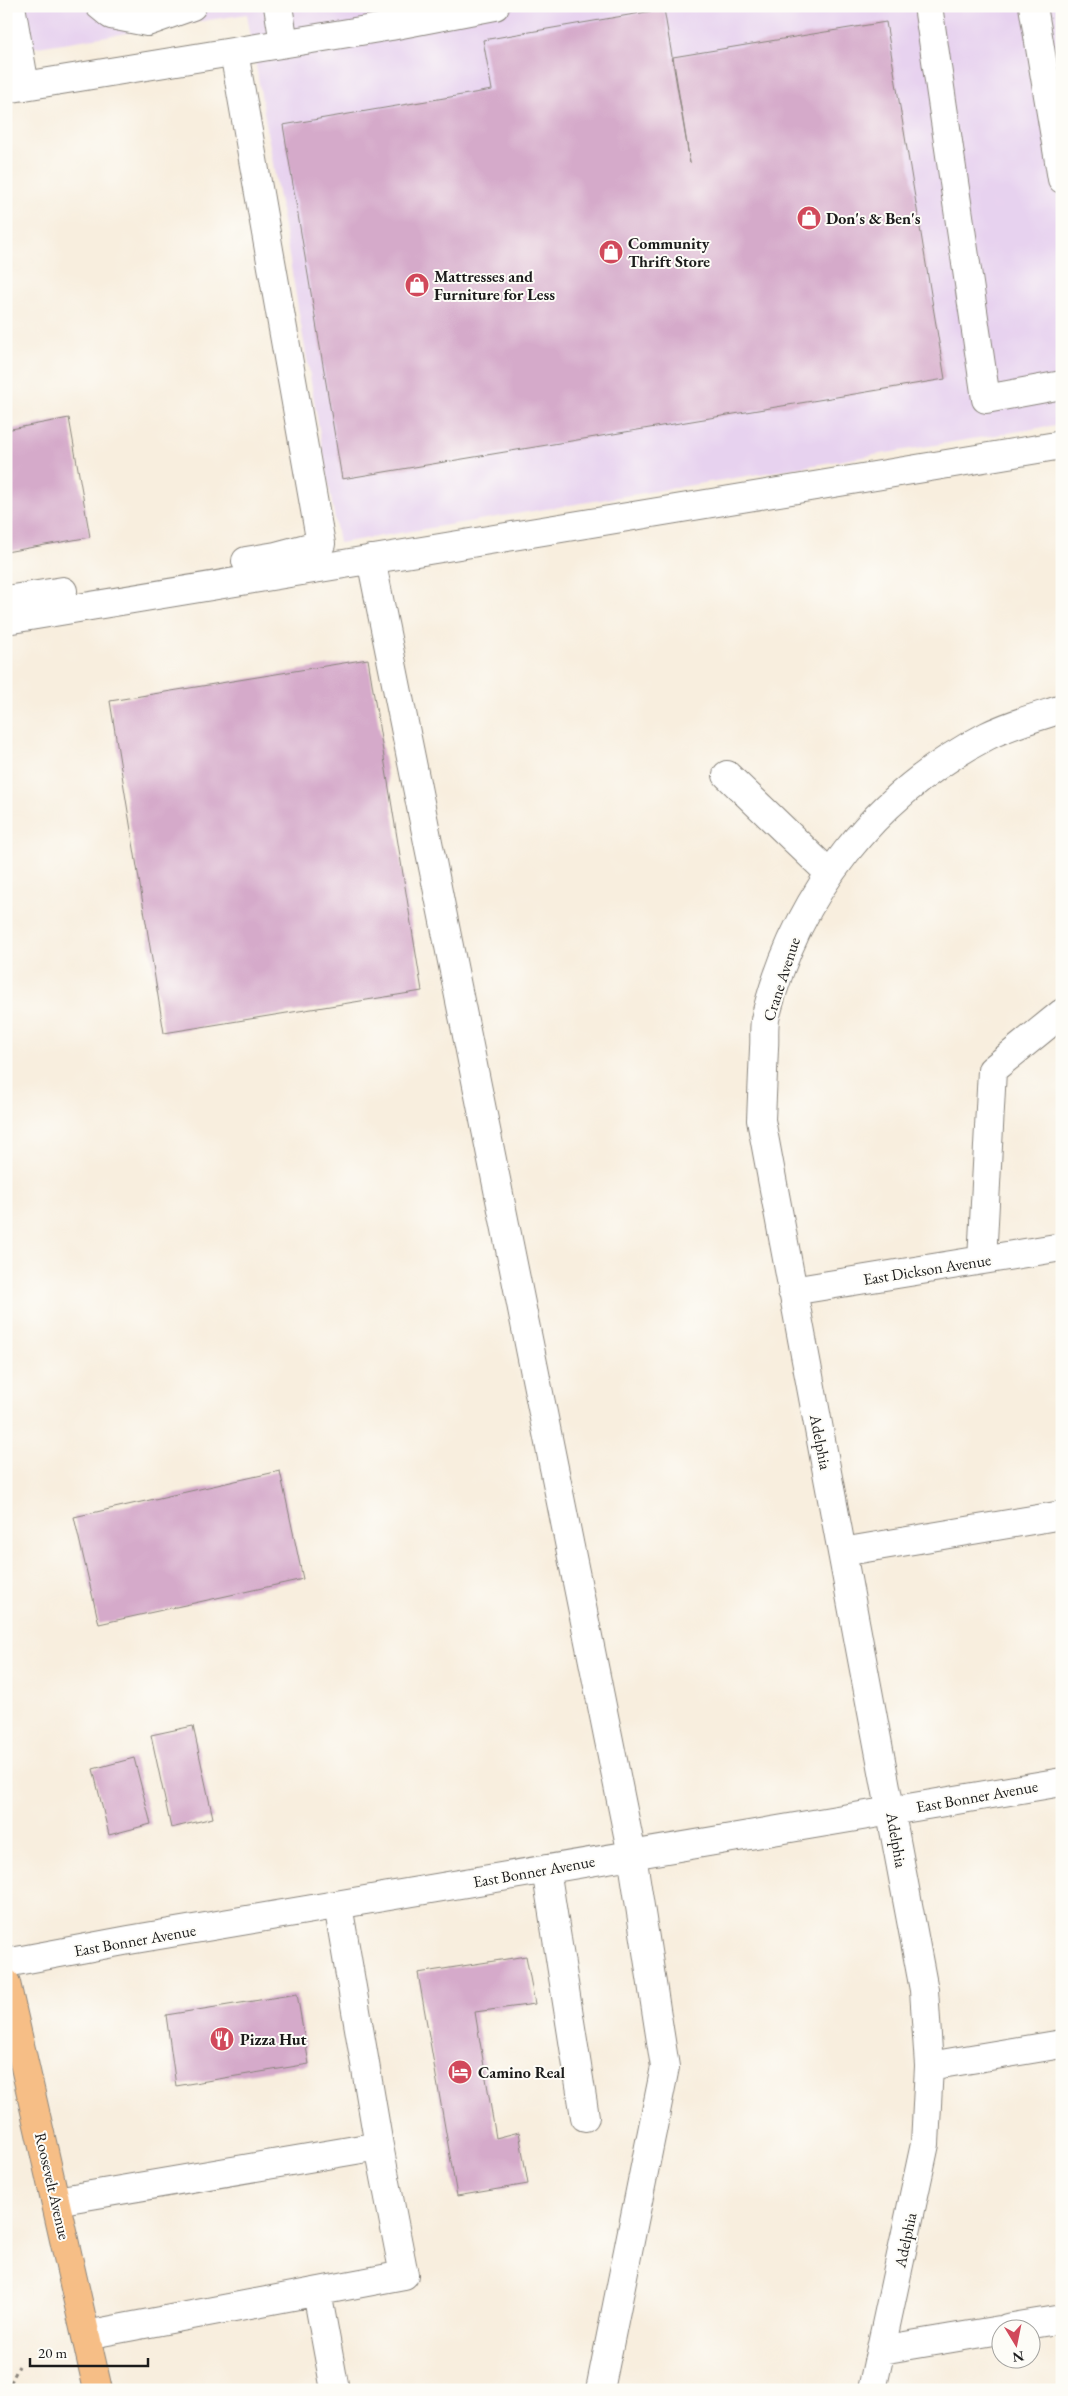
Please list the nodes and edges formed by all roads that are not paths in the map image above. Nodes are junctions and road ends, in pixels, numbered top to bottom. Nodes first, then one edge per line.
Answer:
1 (11, 6) edge
2 (100, 6) edge
3 (192, 6) edge
4 (278, 6) edge
5 (495, 6) edge
6 (928, 6) edge
7 (1033, 6) edge
8 (284, 43) junction
9 (234, 52) junction
10 (16, 88) edge
11 (1062, 179) edge
12 (1062, 385) edge
13 (1062, 445) edge
14 (371, 559) junction
15 (6, 600) edge
16 (6, 620) edge
17 (1062, 709) edge
18 (728, 775) dead end
19 (830, 874) junction
20 (1062, 1013) edge
21 (1062, 1246) edge
22 (982, 1260) junction
23 (792, 1291) junction
24 (1062, 1515) edge
25 (842, 1552) junction
26 (1062, 1782) edge
27 (892, 1811) junction
28 (632, 1855) junction
29 (546, 1869) junction
30 (338, 1904) junction
31 (6, 1963) edge
32 (6, 1983) edge
33 (1062, 2044) edge
34 (929, 2066) junction
35 (585, 2117) dead end
36 (380, 2146) junction
37 (56, 2201) junction
38 (318, 2292) junction
39 (1062, 2319) edge
40 (1040, 2323) edge
41 (990, 2332) edge
42 (86, 2335) junction
43 (881, 2350) junction
44 (98, 2390) edge
45 (335, 2390) edge
46 (600, 2390) edge
47 (872, 2390) edge

1 - 10 street
2 - 3 street
4 - 8 street
5 - 8 street
6 - 12 street
7 - 11 street
8 - 9 street
9 - 10 street
9 - 15 street
13 - 14 street
14 - 16 street
14 - 28 street
17 - 19 street, Crane Avenue
18 - 19 street
19 - 23 street, Crane Avenue
20 - 22 street
21 - 22 street, East Dickson Avenue
22 - 23 street, East Dickson Avenue
23 - 25 street, Adelphia
24 - 25 street
25 - 27 street, Adelphia
26 - 27 street, East Bonner Avenue
27 - 28 street, East Bonner Avenue
27 - 34 street, Adelphia
28 - 29 street, East Bonner Avenue
28 - 46 street
29 - 30 street, East Bonner Avenue
29 - 35 street
30 - 31 street, East Bonner Avenue
30 - 36 street
32 - 37 main road, Roosevelt Avenue
33 - 34 street
34 - 43 street, Adelphia
36 - 37 street
36 - 38 street
37 - 42 main road, Roosevelt Avenue
38 - 42 street
38 - 45 street
39 - 40 street
41 - 43 street
42 - 44 main road, Roosevelt Avenue
43 - 47 street, Adelphia

